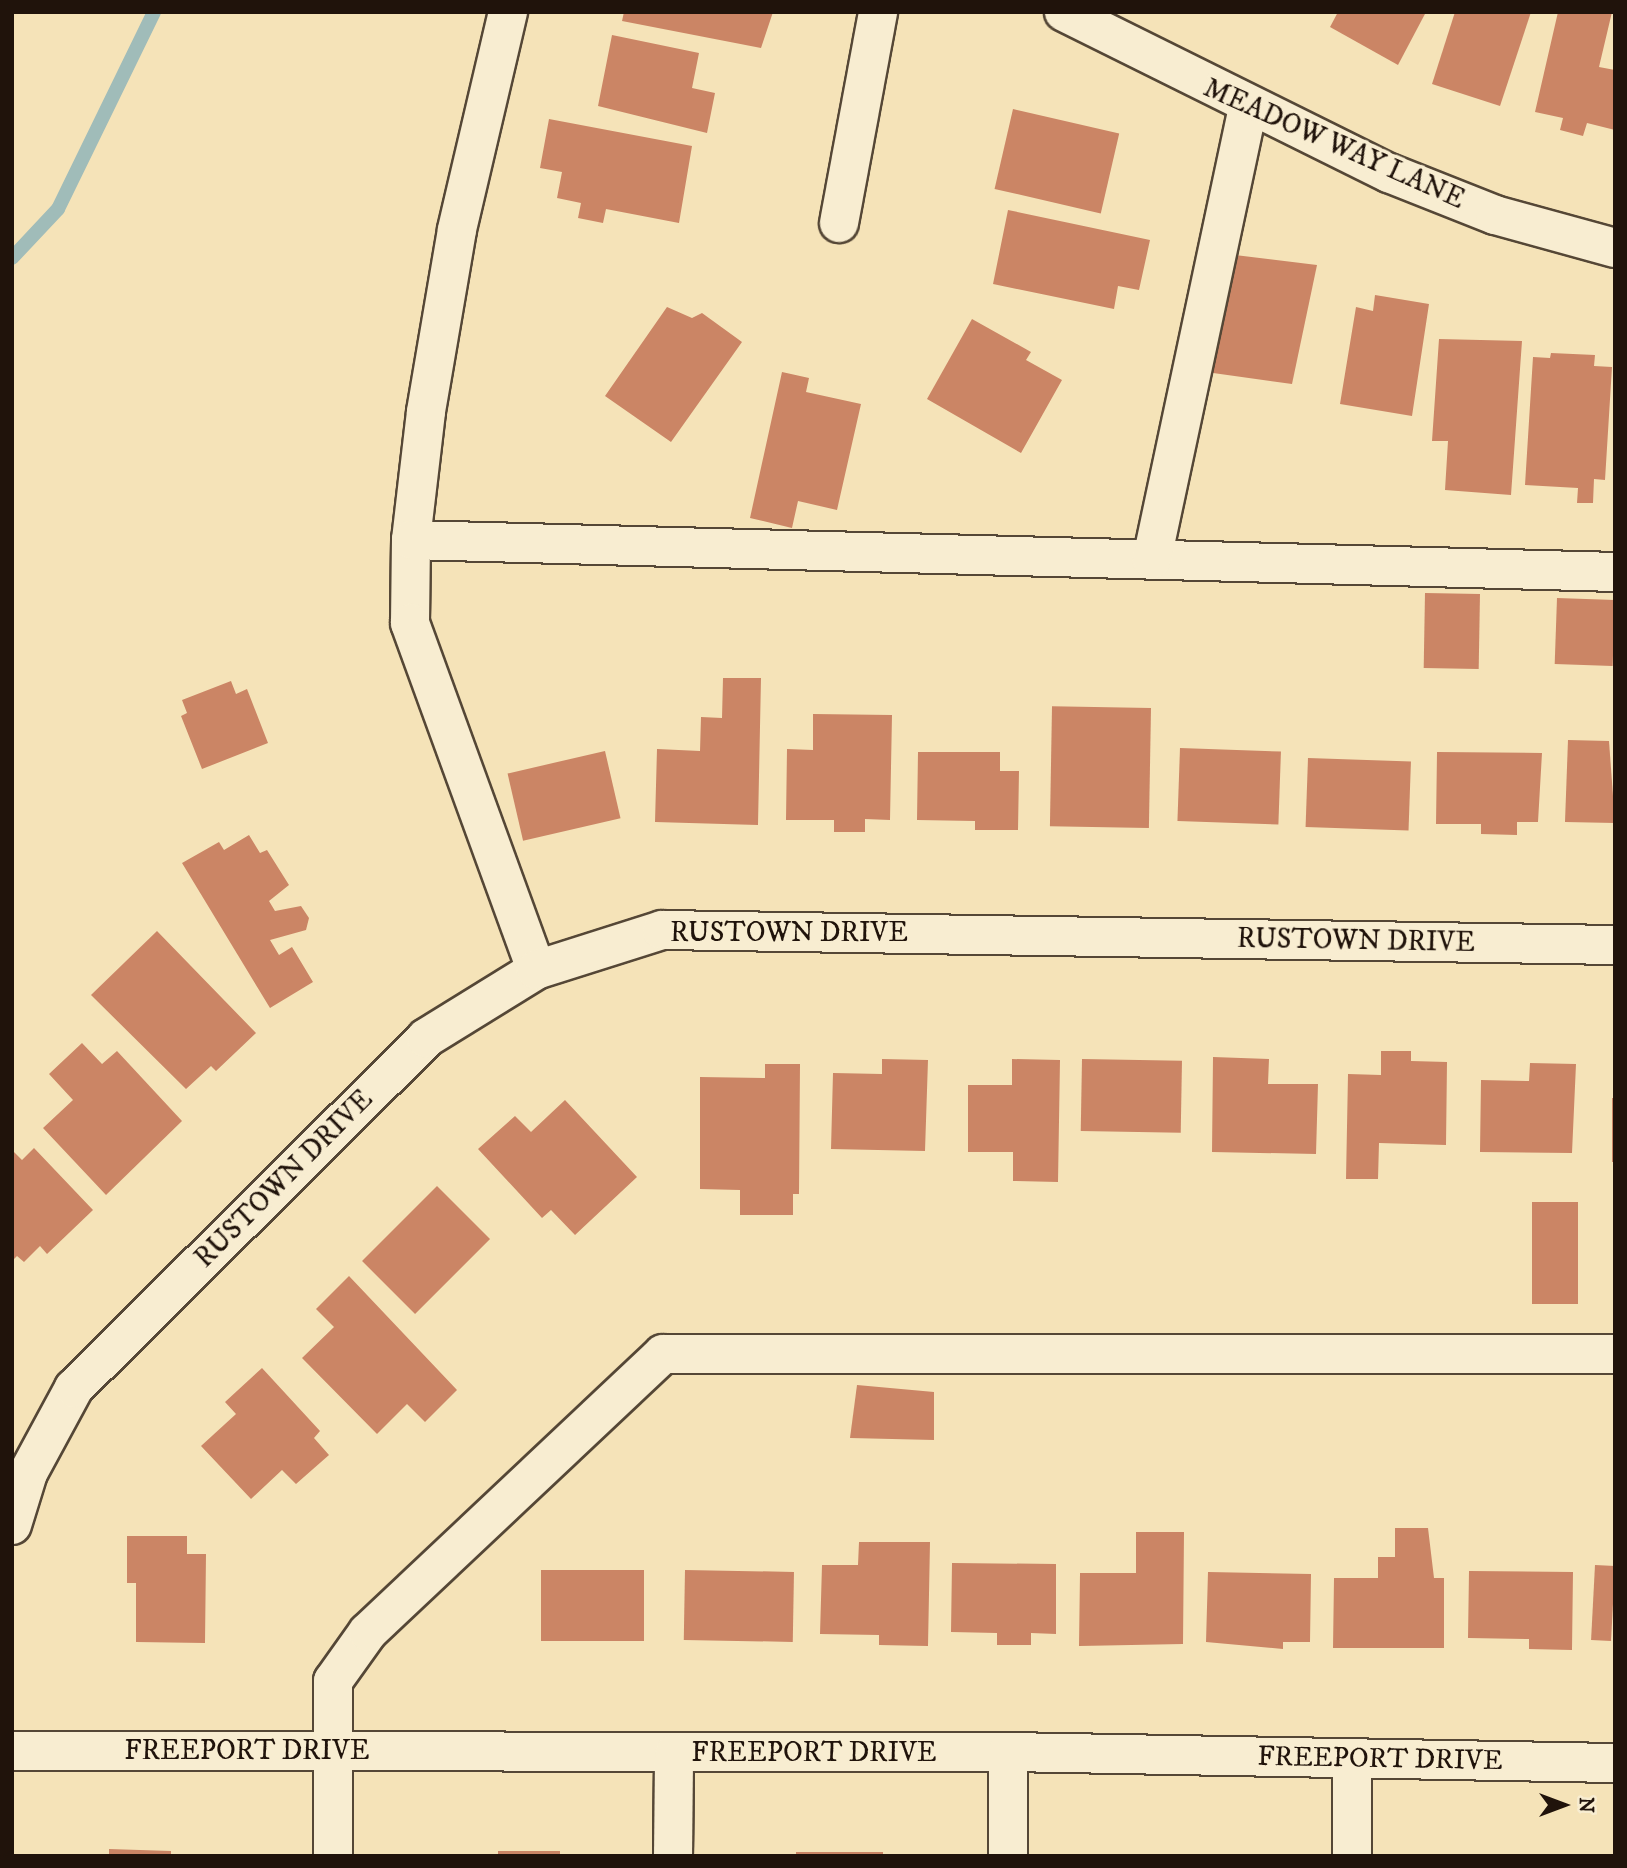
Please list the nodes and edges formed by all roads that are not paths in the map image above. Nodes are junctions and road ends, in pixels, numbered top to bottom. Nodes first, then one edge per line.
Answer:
1 (508, 12) edge
2 (878, 12) edge
3 (1064, 12) edge
4 (1248, 108) junction
5 (839, 222) dead end
6 (1615, 248) edge
7 (411, 540) junction
8 (1152, 559) junction
9 (1615, 572) edge
10 (1615, 945) edge
11 (536, 970) junction
12 (1615, 1354) edge
13 (12, 1525) edge
14 (12, 1751) edge
15 (333, 1751) junction
16 (1008, 1752) junction
17 (674, 1754) junction
18 (1352, 1758) junction
19 (1615, 1763) edge
20 (332, 1856) edge
21 (673, 1856) edge
22 (1008, 1856) edge
23 (1352, 1856) edge

1 - 7 street
2 - 5 street
3 - 4 street, MEADOW WAY LANE
4 - 6 street, MEADOW WAY LANE
4 - 8 street
7 - 8 street
7 - 11 street
8 - 9 street
10 - 11 street, RUSTOWN DRIVE
11 - 13 street, RUSTOWN DRIVE
12 - 15 street
14 - 15 street, FREEPORT DRIVE
15 - 17 street, FREEPORT DRIVE
15 - 20 street
16 - 17 street, FREEPORT DRIVE
16 - 18 street, FREEPORT DRIVE
16 - 22 street
17 - 21 street
18 - 19 street, FREEPORT DRIVE
18 - 23 street

